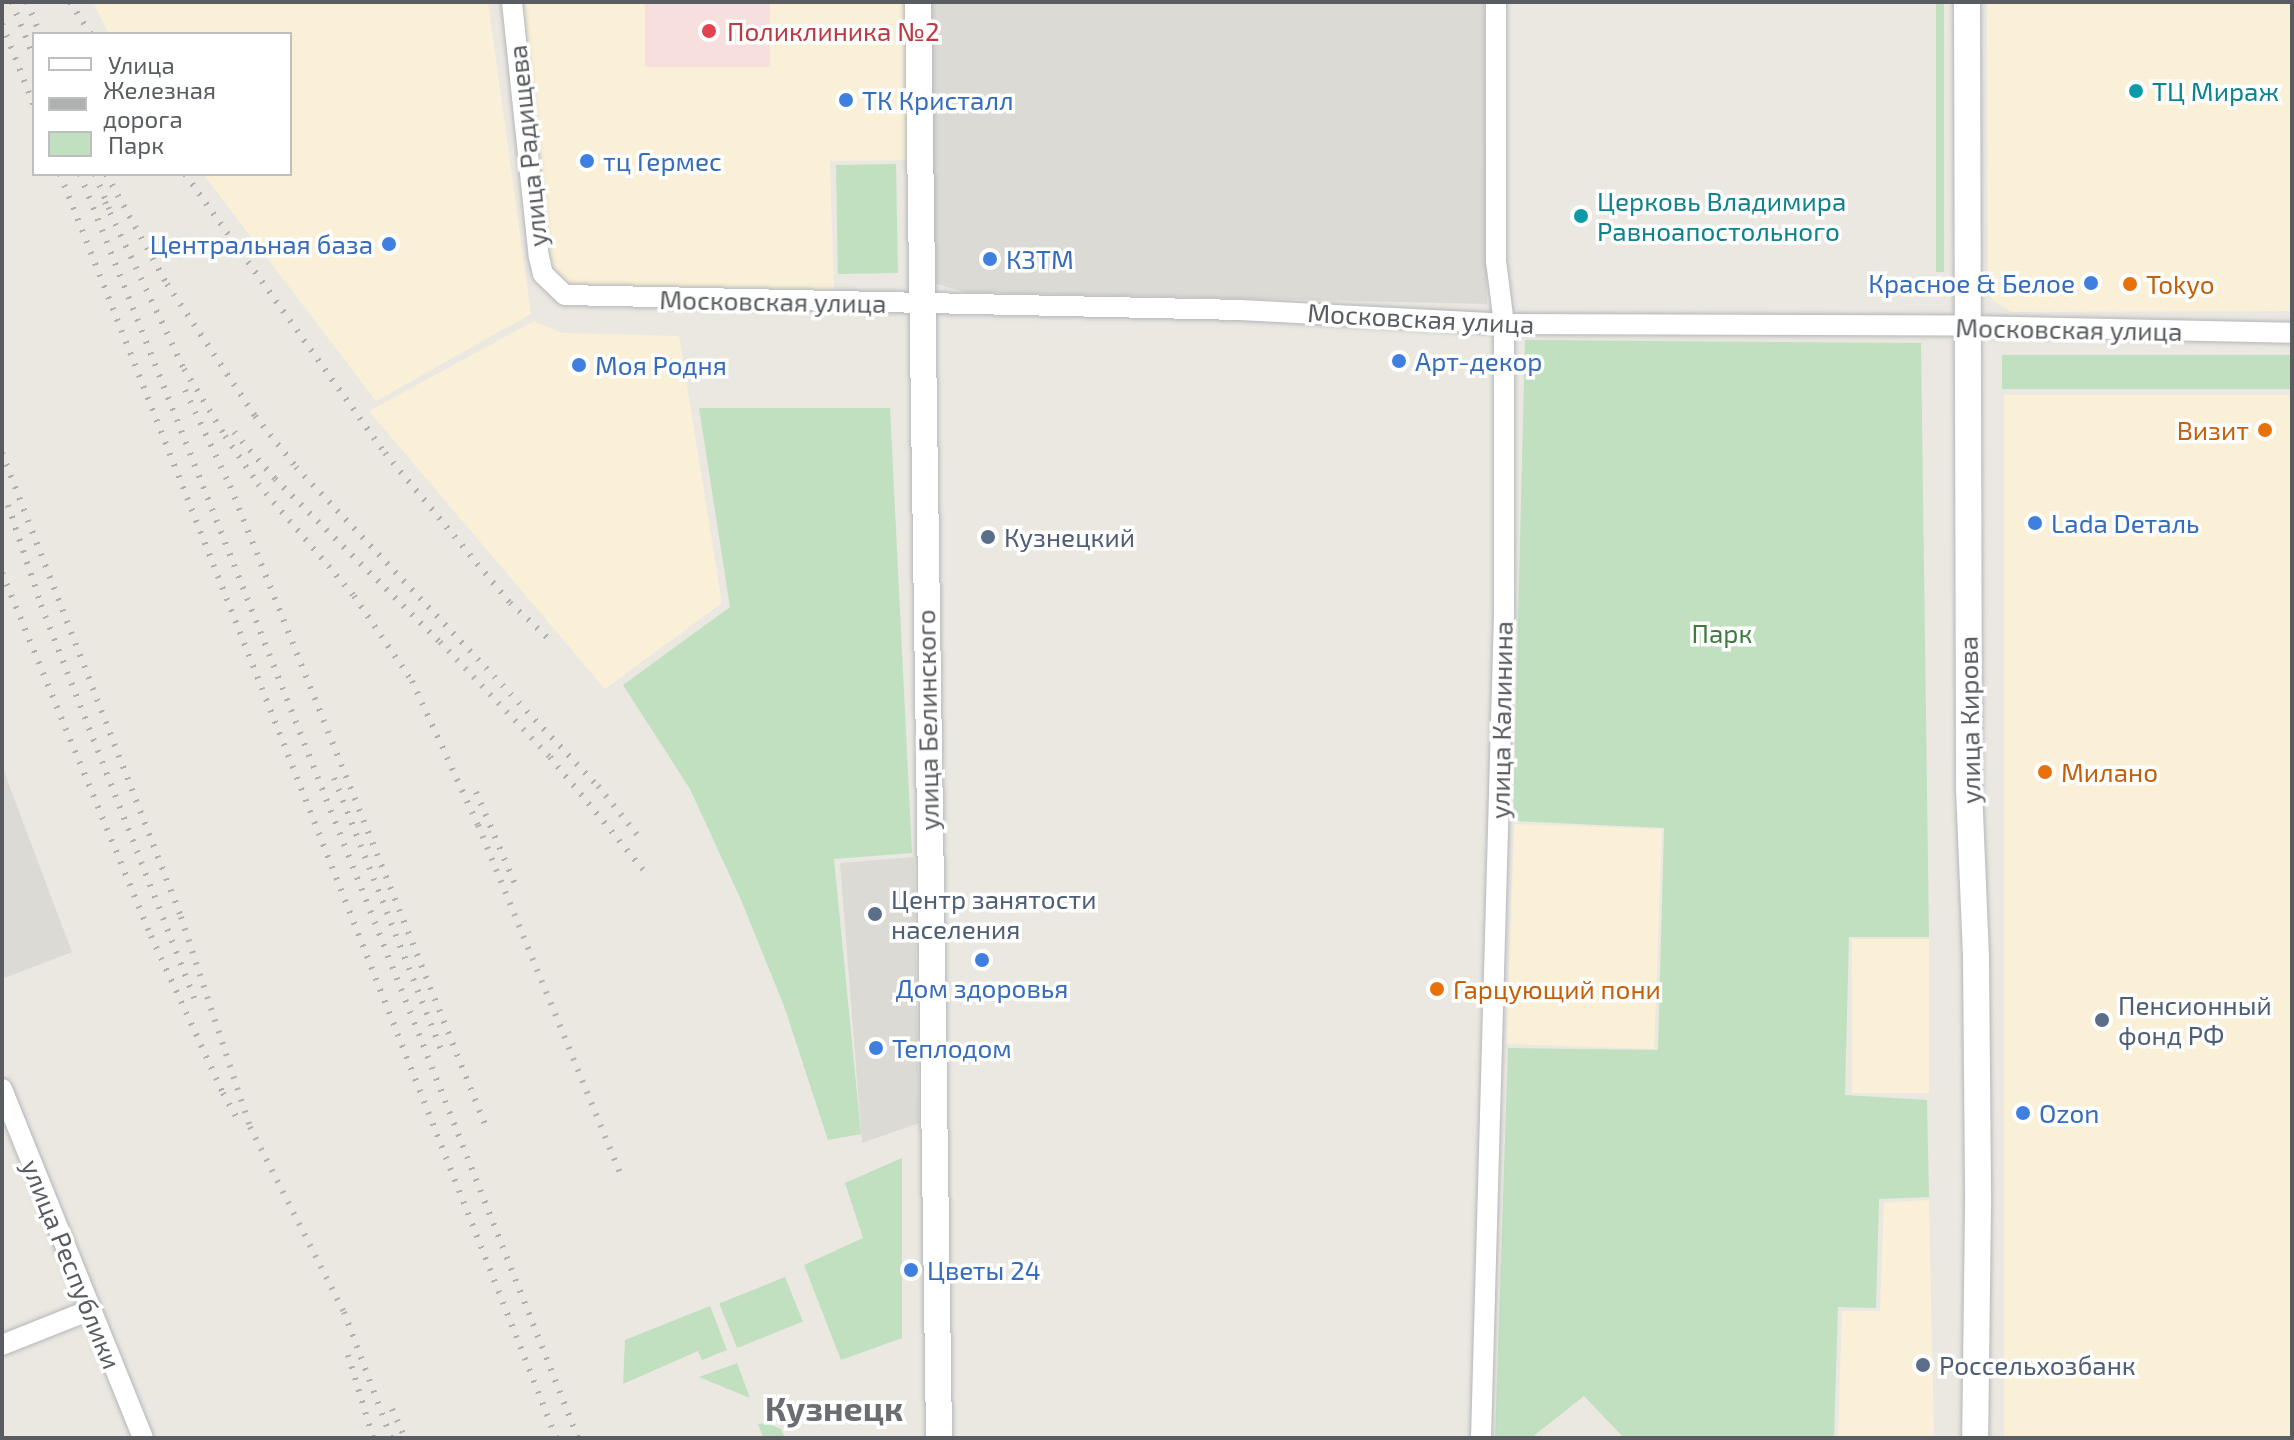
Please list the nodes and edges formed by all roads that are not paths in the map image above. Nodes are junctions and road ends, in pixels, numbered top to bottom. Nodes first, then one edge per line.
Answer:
1 (512, 2) edge
2 (918, 2) edge
3 (1496, 2) edge
4 (1967, 2) edge
5 (553, 286) joint
6 (921, 303) junction
7 (1504, 324) junction
8 (1966, 326) junction
9 (2292, 333) edge
10 (2, 1089) edge
11 (90, 1310) junction
12 (2, 1345) edge
13 (143, 1438) edge
14 (939, 1438) edge
15 (1481, 1438) edge
16 (1975, 1438) edge

1 - 5 street, улица Радищева
2 - 6 street, улица Белинского
3 - 7 street, улица Калинина
4 - 8 street, улица Кирова
5 - 6 street, Московская улица
6 - 7 street, Московская улица
6 - 14 street, улица Белинского
7 - 8 street, Московская улица
7 - 15 street, улица Калинина
8 - 9 street, Московская улица
8 - 16 street, улица Кирова
10 - 11 street, улица Республики
11 - 12 street
11 - 13 street, улица Республики

